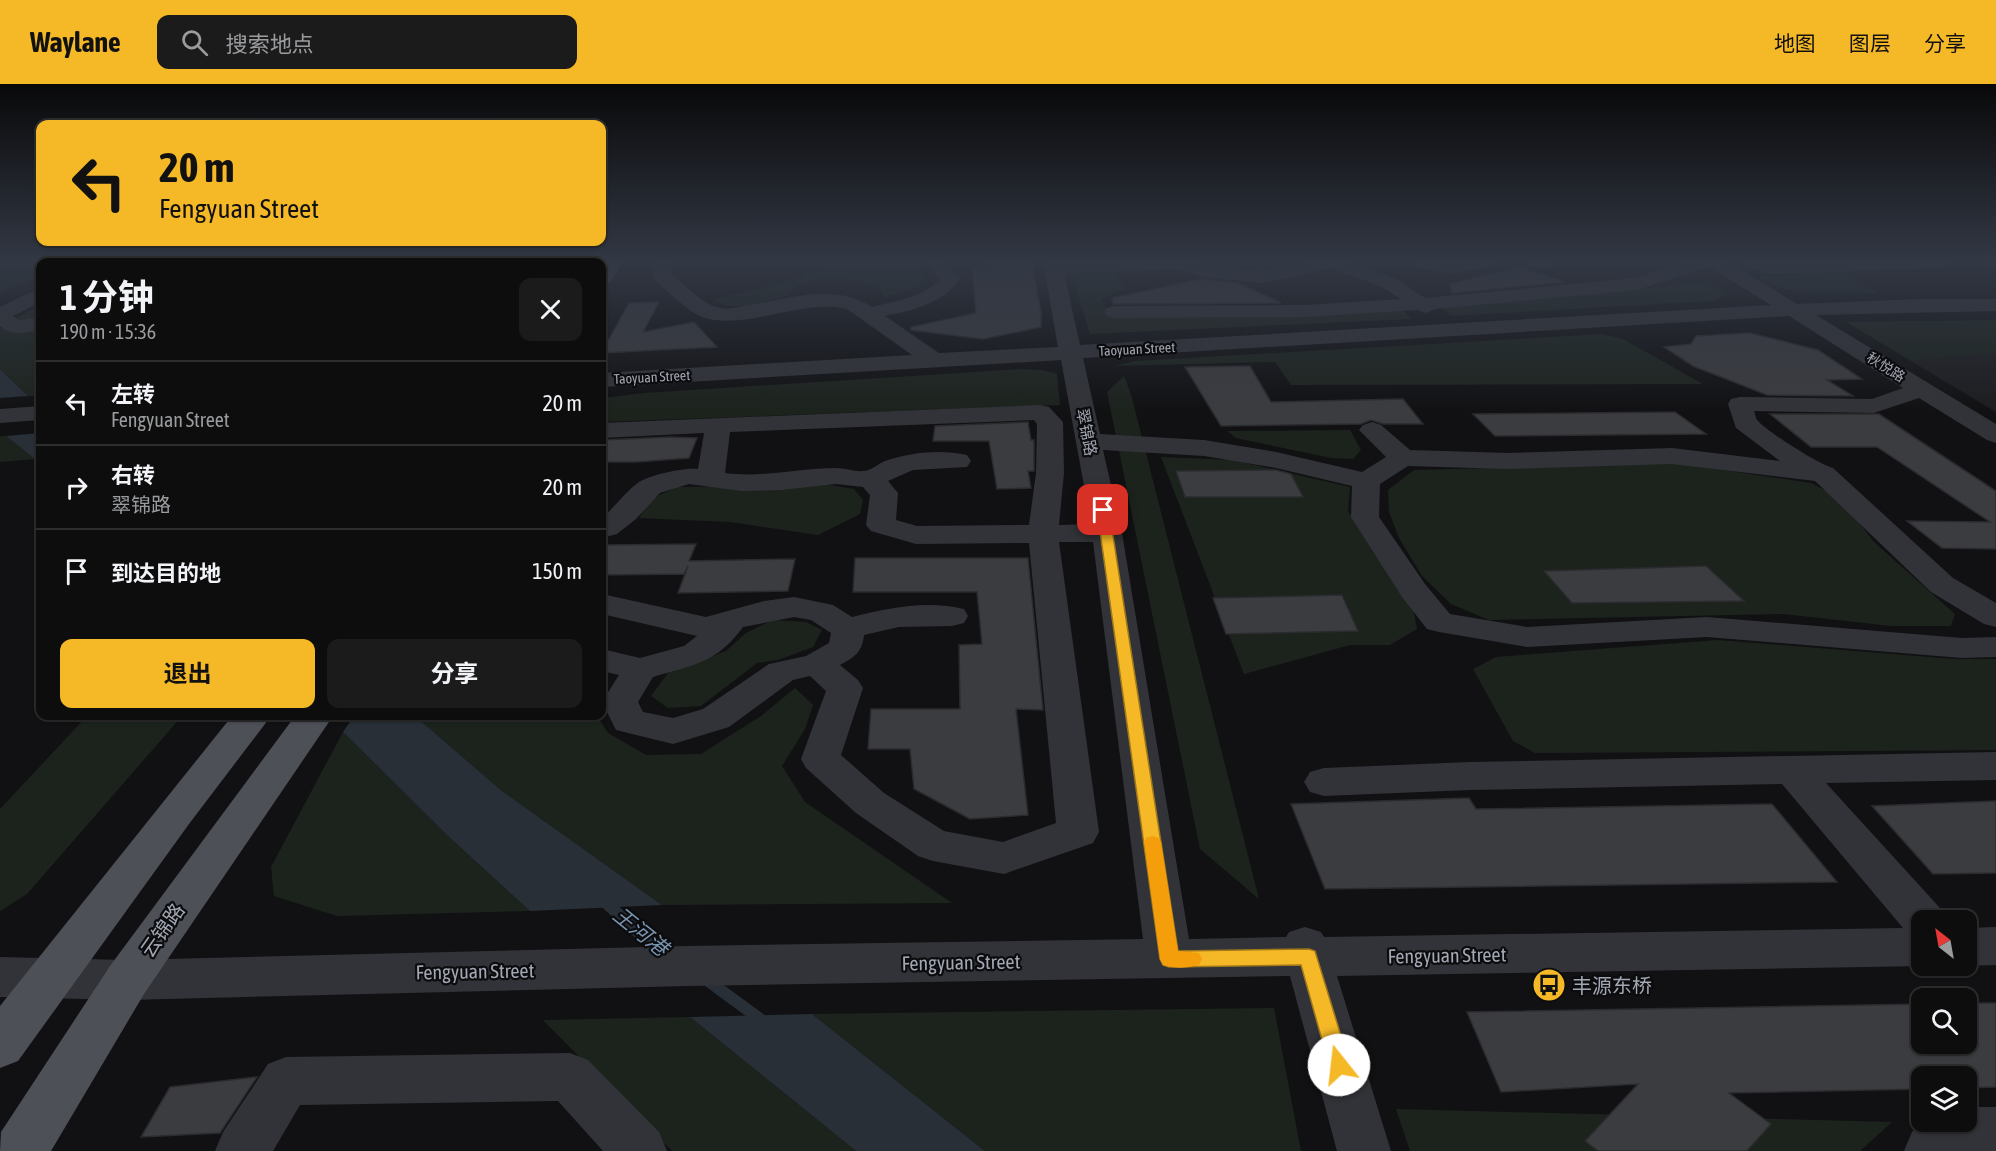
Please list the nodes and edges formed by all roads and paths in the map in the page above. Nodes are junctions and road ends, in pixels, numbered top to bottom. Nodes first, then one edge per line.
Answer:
1 (711, 312) edge
2 (747, 312) edge
3 (865, 312) edge
4 (876, 312) edge
5 (1062, 312) edge
6 (1114, 312) dead end
7 (1153, 312) edge
8 (1433, 312) edge
9 (1764, 312) edge
10 (1797, 312) edge
11 (868, 314) junction
12 (0, 315) edge
13 (36, 324) edge
14 (1458, 330) junction
15 (1071, 353) junction
16 (935, 361) junction
17 (606, 380) edge
18 (1922, 389) junction
19 (36, 413) edge
20 (0, 416) edge
21 (718, 426) junction
22 (606, 430) edge
23 (1372, 430) dead end
24 (1996, 435) edge
25 (1089, 441) junction
26 (1403, 458) junction
27 (958, 460) dead end
28 (1823, 474) junction
29 (710, 480) junction
30 (871, 480) junction
31 (1366, 481) junction
32 (606, 528) edge
33 (1107, 533) junction
34 (1043, 534) junction
35 (606, 605) edge
36 (952, 616) dead end
37 (1996, 617) edge
38 (731, 620) junction
39 (848, 629) junction
40 (1996, 647) edge
41 (606, 661) edge
42 (817, 664) junction
43 (640, 669) junction
44 (249, 720) edge
45 (311, 720) edge
46 (1996, 766) edge
47 (1791, 770) junction
48 (1324, 782) dead end
49 (1914, 910) edge
50 (1996, 946) edge
51 (1911, 947) edge
52 (1977, 947) edge
53 (1307, 951) junction
54 (1169, 959) junction
55 (0, 977) edge
56 (51, 977) junction
57 (127, 980) junction
58 (0, 1045) edge
59 (1996, 1133) edge
60 (20, 1151) edge
61 (242, 1151) edge
62 (640, 1151) edge
63 (1364, 1151) edge
64 (1931, 1151) edge

1 - 2 street
3 - 11 street
4 - 11 street
5 - 15 street, 翠锦路
6 - 7 street
8 - 14 street
9 - 14 street, Taoyuan Street
10 - 18 street, 秋悦路
11 - 16 street
12 - 13 street
14 - 15 street, Taoyuan Street
15 - 16 street, Taoyuan Street
15 - 25 street, 翠锦路
16 - 17 street, Taoyuan Street
18 - 24 street, 秋悦路
18 - 28 street
19 - 20 street
21 - 22 street
21 - 29 street
21 - 34 street
23 - 26 street
25 - 31 street
25 - 33 street, 翠锦路
26 - 28 street
26 - 31 street
27 - 30 street
28 - 37 street
29 - 30 street
29 - 32 street
30 - 34 street
31 - 40 street
33 - 34 street
33 - 54 street, 翠锦路
34 - 42 street
35 - 38 street
36 - 39 street
38 - 39 street
38 - 43 street
39 - 42 street
41 - 43 street
42 - 43 street
44 - 56 main road
45 - 57 main road, 云锦路
46 - 47 street
47 - 48 street
47 - 49 street
50 - 52 street
51 - 53 street, Fengyuan Street
53 - 54 street, Fengyuan Street
53 - 63 street
54 - 57 street, Fengyuan Street
55 - 56 street, Fengyuan Street
56 - 57 street, Fengyuan Street
56 - 58 main road
57 - 60 main road, 云锦路
59 - 64 street
61 - 62 street

